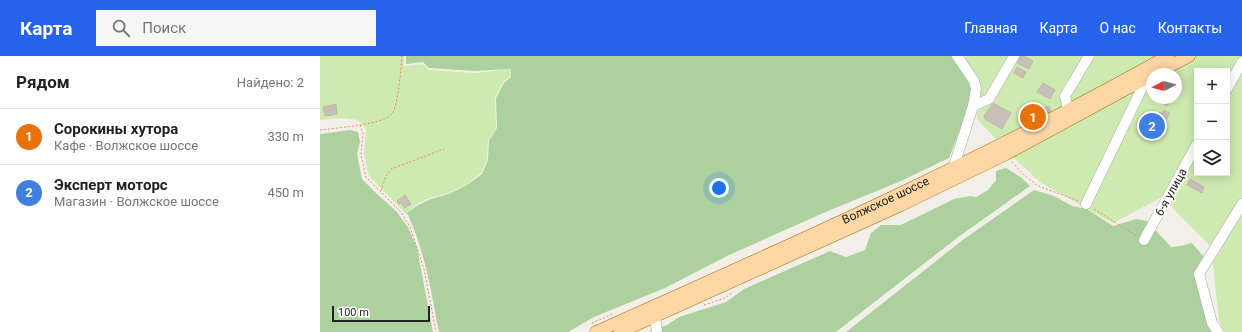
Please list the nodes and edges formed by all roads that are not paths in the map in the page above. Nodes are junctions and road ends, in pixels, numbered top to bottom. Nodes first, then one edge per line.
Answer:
1 (957, 56) edge
2 (1014, 56) edge
3 (1089, 56) edge
4 (1168, 56) edge
5 (1189, 56) edge
6 (1242, 62) edge
7 (1166, 68) edge
8 (1146, 78) edge
9 (1141, 81) junction
10 (1230, 84) edge
11 (973, 106) junction
12 (1068, 110) junction
13 (1194, 149) edge
14 (953, 169) junction
15 (1086, 204) road end
16 (1242, 204) edge
17 (1144, 240) road end
18 (654, 312) junction
19 (596, 332) edge
20 (620, 332) edge
21 (657, 332) edge
22 (1218, 332) edge

1 - 11 lane
2 - 11 lane
3 - 12 lane
4 - 12 main road, Волжское шоссе
5 - 7 main road, Волжское шоссе
6 - 10 lane
8 - 9 main road, Волжское шоссе
9 - 15 lane
9 - 18 main road, Волжское шоссе
11 - 14 lane
12 - 14 main road, Волжское шоссе
13 - 17 lane, 6-я улица
14 - 18 main road, Волжское шоссе
16 - 22 lane
18 - 19 main road, Волжское шоссе
18 - 20 main road, Волжское шоссе
18 - 21 lane

